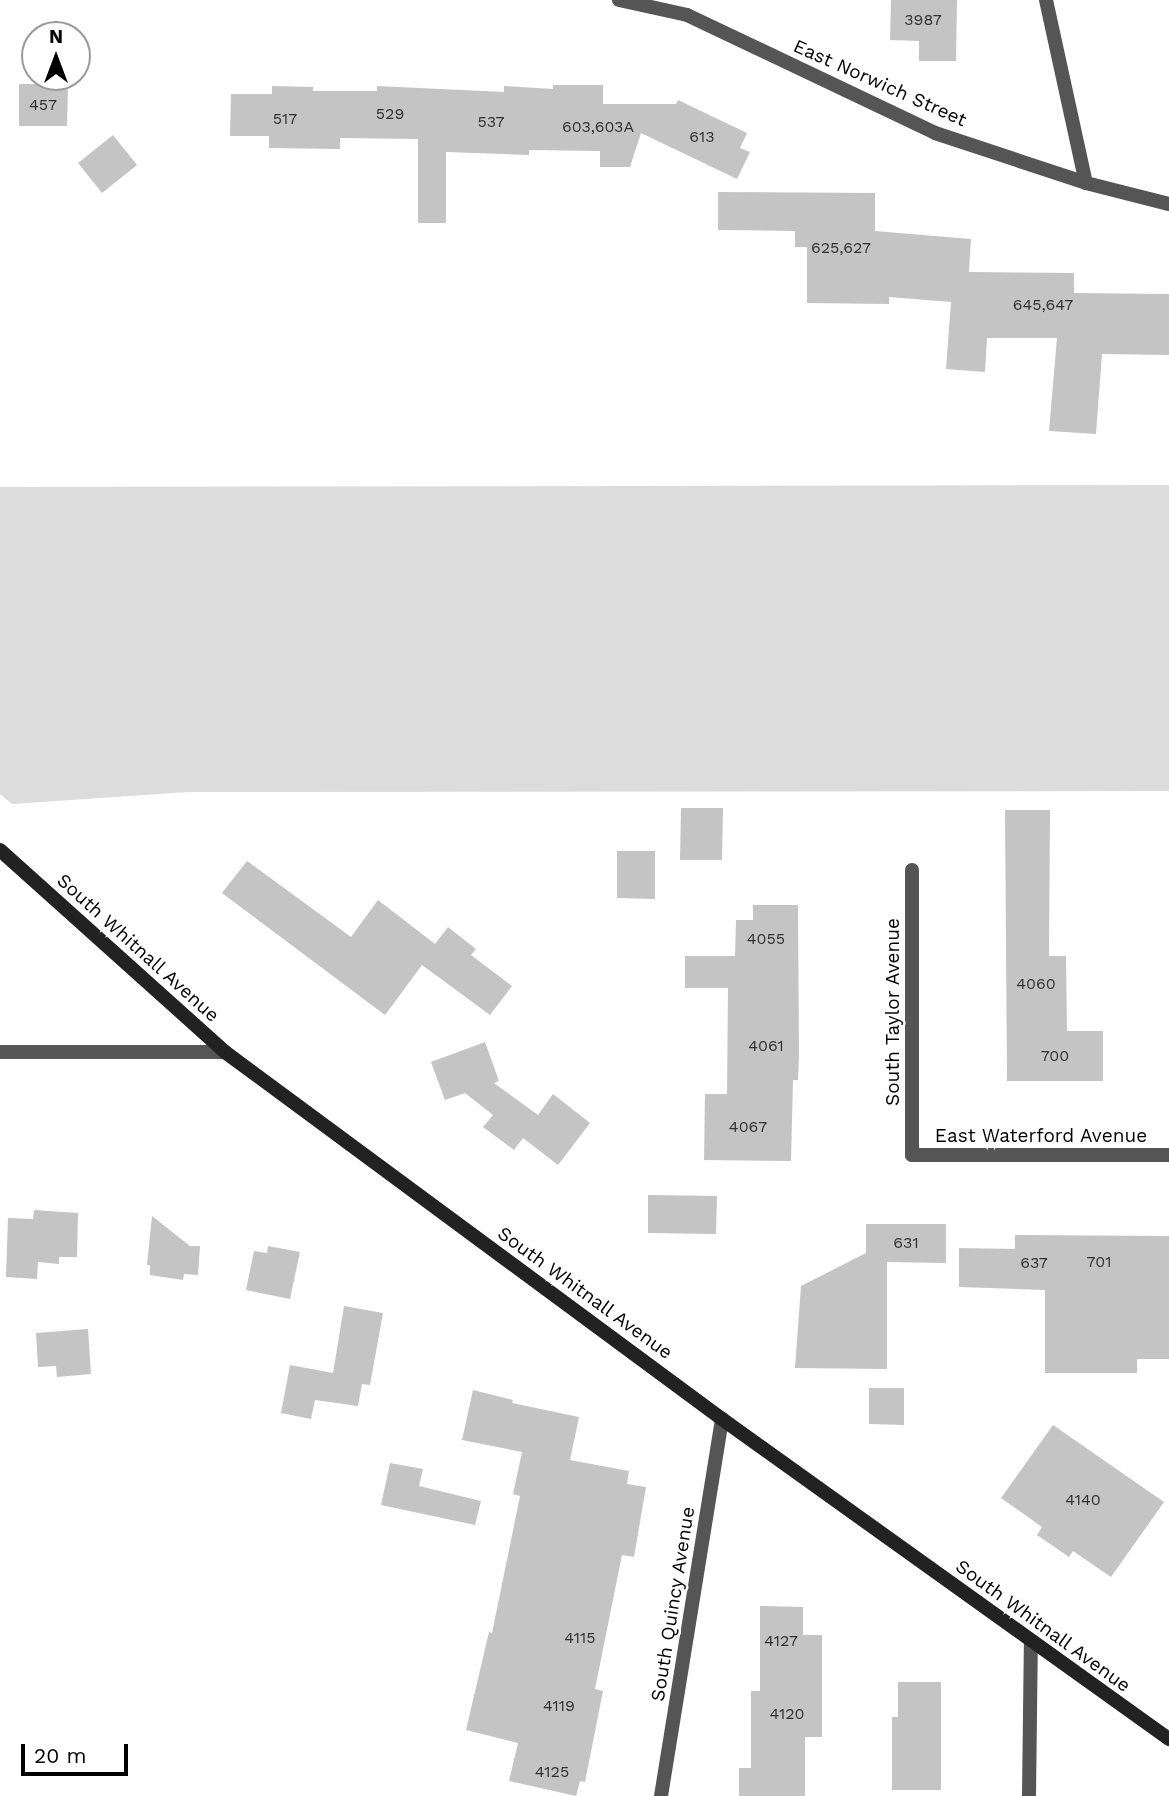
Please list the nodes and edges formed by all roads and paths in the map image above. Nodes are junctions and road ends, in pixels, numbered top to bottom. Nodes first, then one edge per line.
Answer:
1 (619, 0) edge
2 (1046, 0) edge
3 (1086, 183) junction
4 (1169, 204) edge
5 (0, 850) edge
6 (912, 870) dead end
7 (0, 1052) edge
8 (225, 1052) junction
9 (912, 1155) joint
10 (1169, 1155) edge
11 (722, 1419) junction
12 (1031, 1642) junction
13 (1169, 1739) edge
14 (662, 1796) edge
15 (1029, 1796) edge

1 - 3 street, East Norwich Street
2 - 3 street
3 - 4 street, East Norwich Street
5 - 8 street, South Whitnall Avenue
6 - 9 street, South Taylor Avenue
7 - 8 street
8 - 11 street, South Whitnall Avenue
9 - 10 street, East Waterford Avenue
11 - 12 street, South Whitnall Avenue
11 - 14 street, South Quincy Avenue
12 - 13 street, South Whitnall Avenue
12 - 15 street

